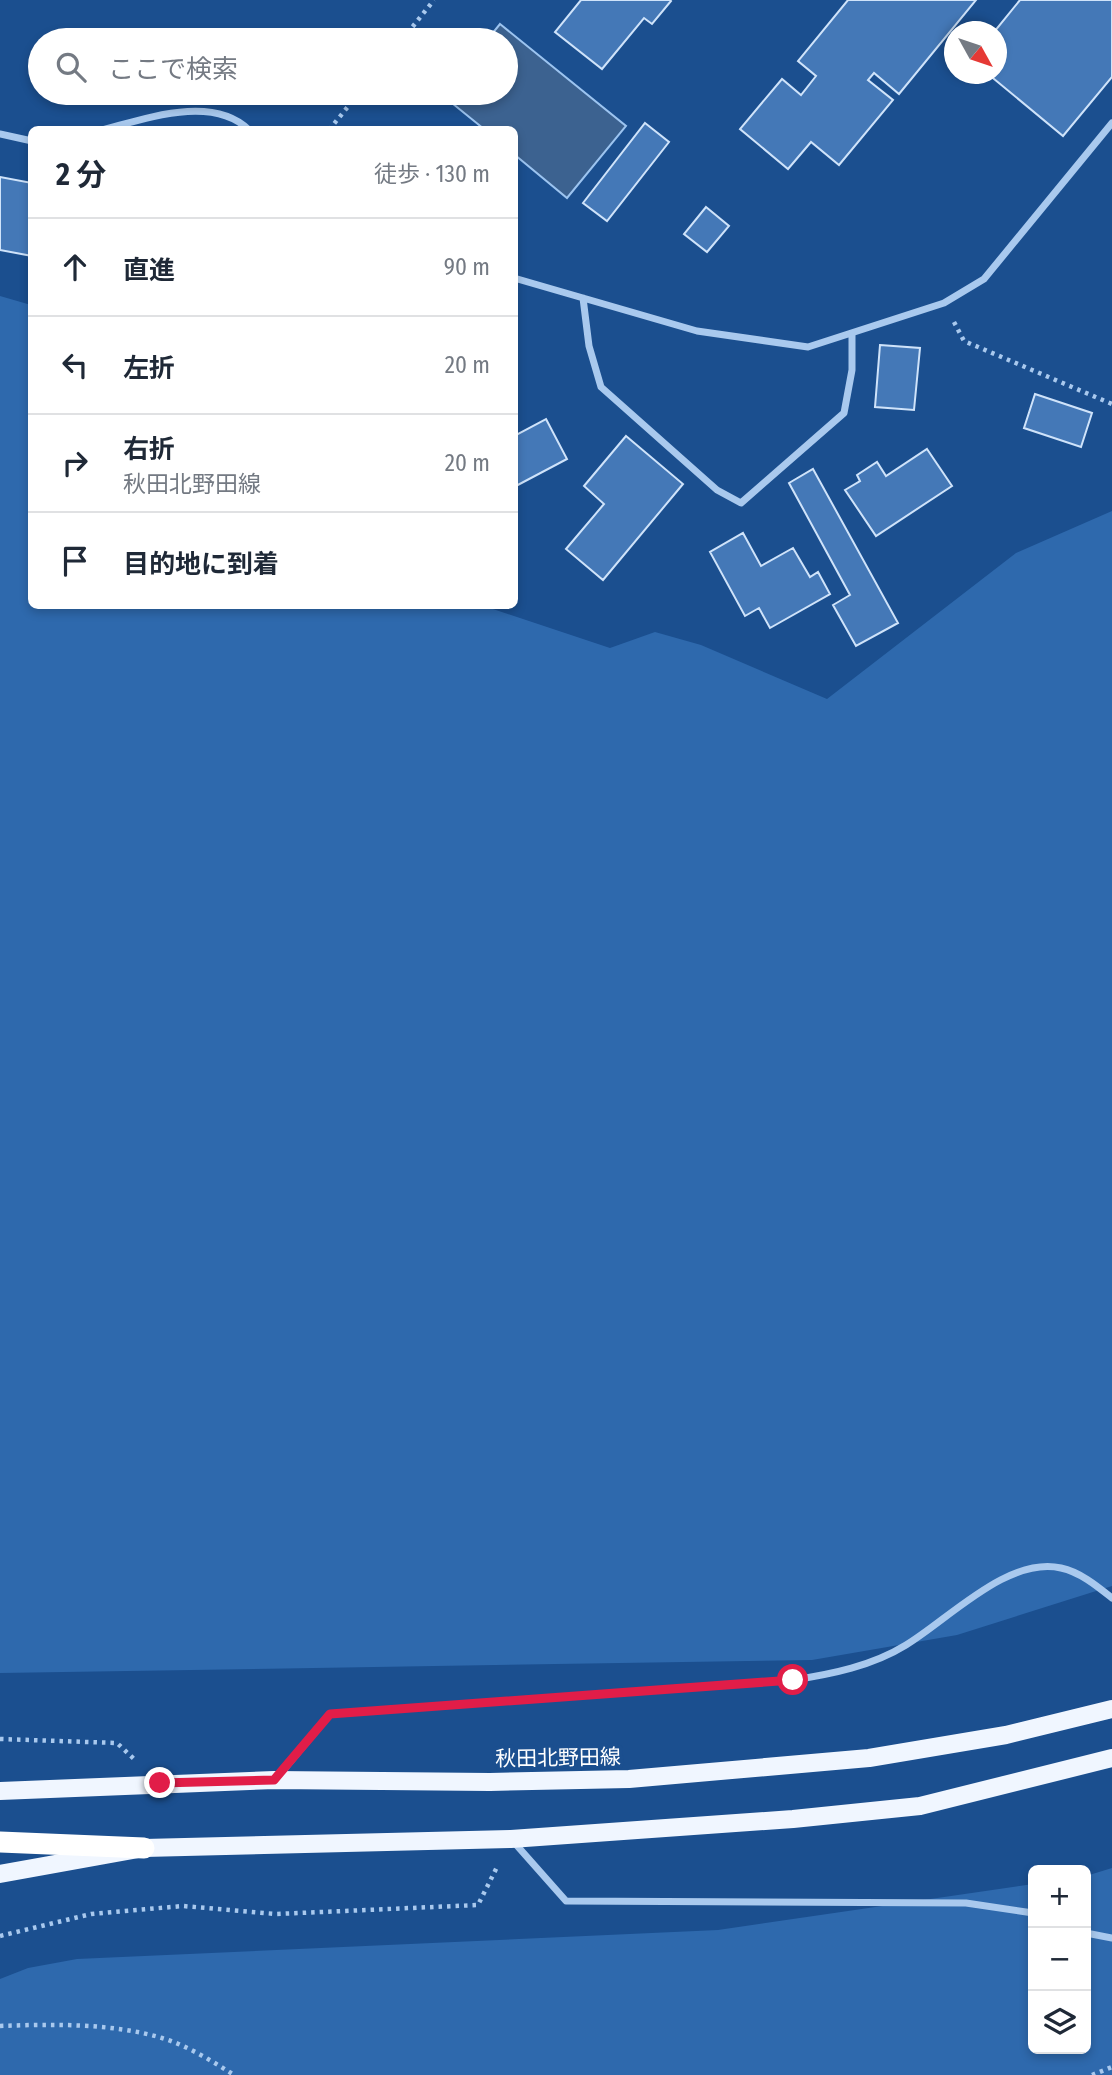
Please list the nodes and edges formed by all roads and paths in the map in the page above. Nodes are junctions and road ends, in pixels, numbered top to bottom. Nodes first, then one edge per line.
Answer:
1 (435, 0) edge
2 (412, 28) edge
3 (349, 105) edge
4 (1112, 123) edge
5 (122, 126) edge
6 (245, 126) edge
7 (332, 126) edge
8 (0, 134) edge
9 (28, 140) edge
10 (518, 279) edge
11 (583, 298) junction
12 (944, 303) junction
13 (852, 333) junction
14 (1112, 404) edge
15 (1112, 1598) edge
16 (1112, 1709) edge
17 (0, 1739) edge
18 (1112, 1758) edge
19 (274, 1780) junction
20 (160, 1783) junction
21 (0, 1791) edge
22 (511, 1839) junction
23 (0, 1842) edge
24 (144, 1848) junction
25 (0, 1874) edge
26 (1028, 1912) edge
27 (1091, 1934) edge
28 (0, 1936) edge
29 (1112, 1938) edge
30 (0, 2026) edge
31 (1112, 2067) edge
32 (234, 2075) edge
33 (1092, 2075) edge

1 - 2 path
3 - 7 path
4 - 12 street
5 - 6 street
8 - 9 street
10 - 11 street
11 - 13 street
11 - 13 street
12 - 13 street
12 - 14 path
15 - 19 street
16 - 19 main road, 秋田北野田線
17 - 20 path
18 - 22 main road
19 - 20 main road, 秋田北野田線
20 - 21 main road, 秋田北野田線
22 - 24 main road
22 - 26 street
22 - 28 path
23 - 24 highway
24 - 25 main road
27 - 29 street
30 - 32 path
31 - 33 path

